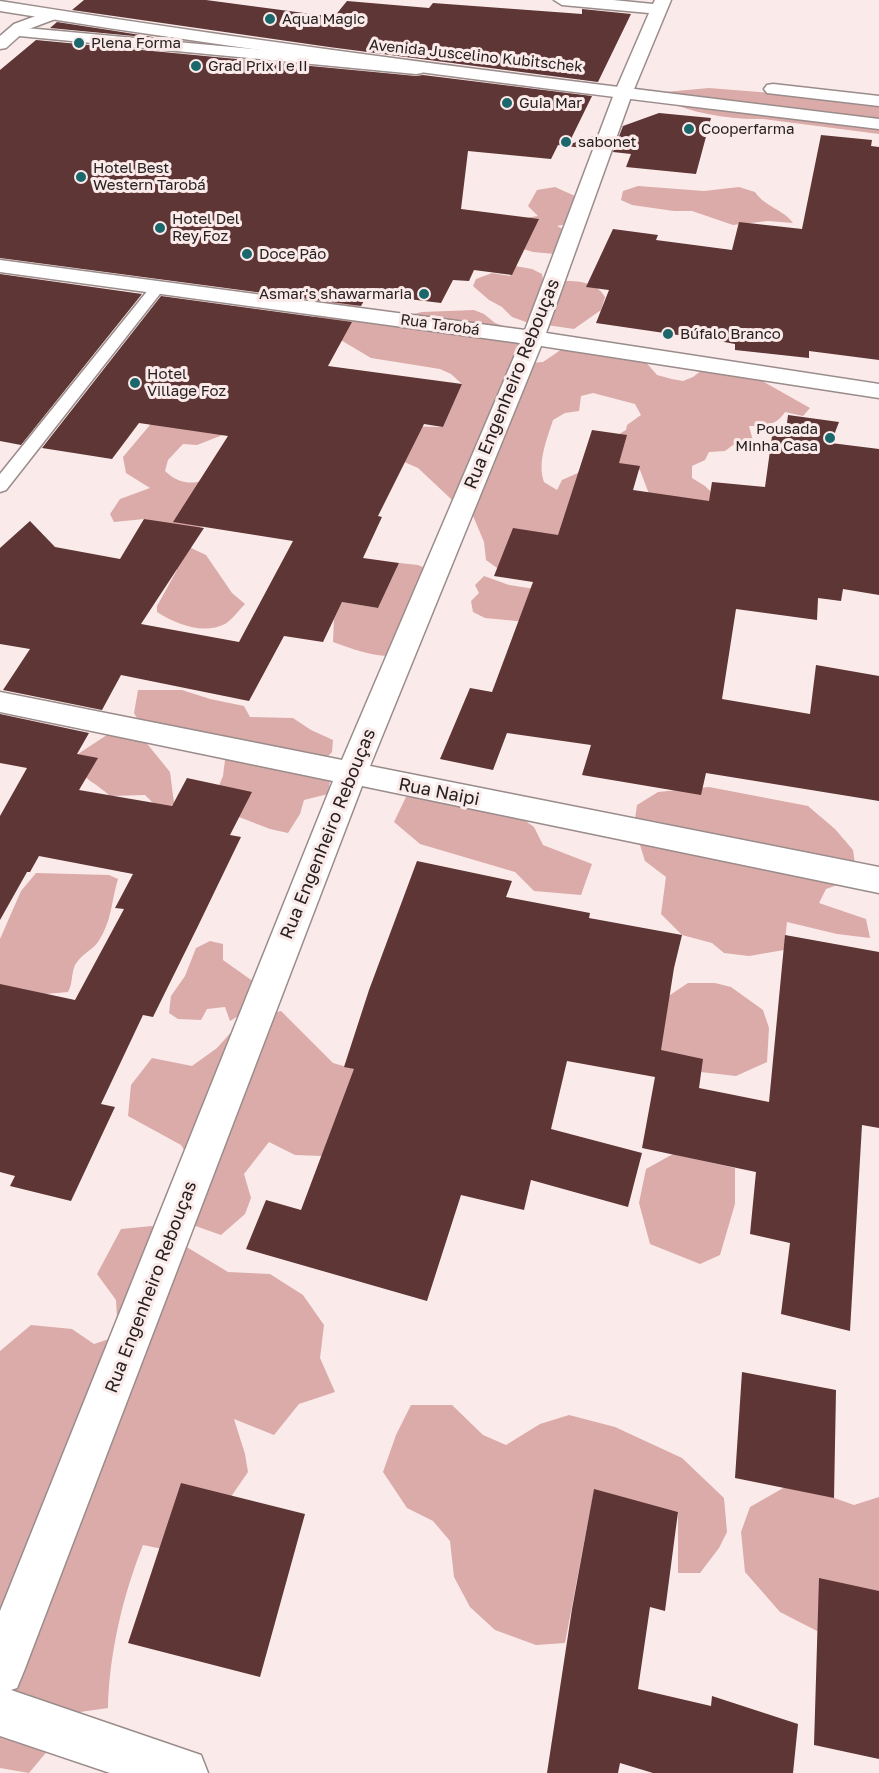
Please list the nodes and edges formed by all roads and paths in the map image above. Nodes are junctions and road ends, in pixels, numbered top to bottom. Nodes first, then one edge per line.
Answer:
1 (42, 0) edge
2 (73, 0) edge
3 (562, 0) edge
4 (661, 5) edge
5 (0, 6) edge
6 (153, 14) dead end
7 (52, 15) junction
8 (20, 23) junction
9 (0, 44) edge
10 (383, 46) dead end
11 (456, 73) junction
12 (629, 79) junction
13 (762, 88) dead end
14 (879, 101) edge
15 (879, 124) edge
16 (0, 266) edge
17 (158, 287) junction
18 (533, 338) junction
19 (879, 391) edge
20 (0, 486) edge
21 (0, 702) edge
22 (351, 775) junction
23 (879, 880) edge
24 (0, 1671) edge
25 (0, 1711) edge
26 (183, 1773) edge

1 - 8 street
2 - 7 street
3 - 4 street
4 - 12 street, Rua Engenheiro Rebouças
5 - 8 street, Avenida Juscelino Kubitschek
6 - 10 street, Avenida Juscelino Kubitschek
7 - 8 street
7 - 11 street, Avenida Juscelino Kubitschek
8 - 9 street
8 - 11 street, Avenida Juscelino Kubitschek
11 - 12 street, Avenida Juscelino Kubitschek
12 - 15 street, Avenida Juscelino Kubitschek
12 - 18 street, Rua Engenheiro Rebouças
13 - 14 street
16 - 17 street, Rua Tarobá
17 - 18 street, Rua Tarobá
17 - 20 lane
18 - 19 street, Rua Tarobá
18 - 22 street, Rua Engenheiro Rebouças
21 - 22 street, Rua Naipi
22 - 23 street, Rua Naipi
22 - 24 street, Rua Engenheiro Rebouças
25 - 26 street

